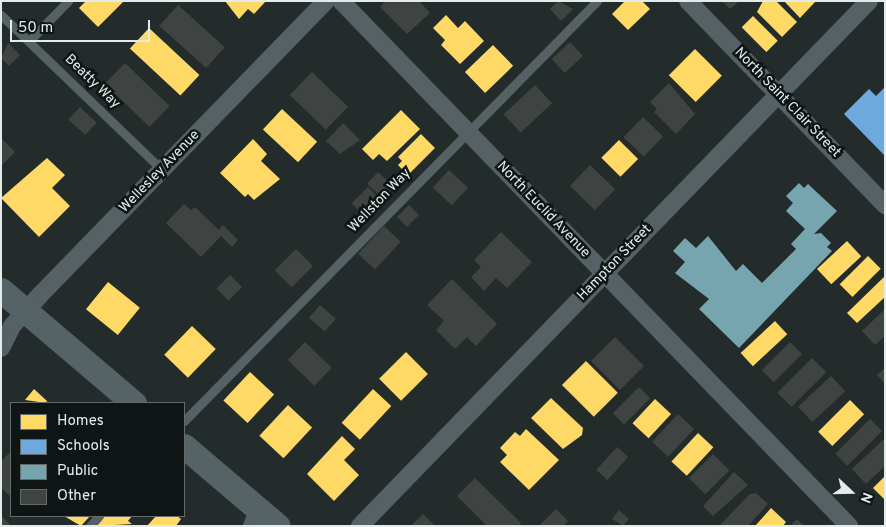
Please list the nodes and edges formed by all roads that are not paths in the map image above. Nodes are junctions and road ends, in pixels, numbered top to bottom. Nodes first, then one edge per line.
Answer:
1 (68, 1) edge
2 (326, 1) edge
3 (341, 1) edge
4 (597, 1) edge
5 (688, 1) edge
6 (870, 1) edge
7 (1, 15) edge
8 (29, 41) junction
9 (779, 94) junction
10 (467, 131) junction
11 (162, 170) junction
12 (885, 205) edge
13 (604, 274) junction
14 (1, 290) edge
15 (26, 311) junction
16 (1, 348) edge
17 (133, 402) edge
18 (185, 420) edge
19 (185, 447) edge
20 (255, 518) edge
21 (278, 526) edge
22 (360, 526) edge
23 (849, 526) edge

1 - 8 lane
2 - 11 street, Wellesley Avenue
3 - 10 street, North Euclid Avenue
4 - 10 lane, Wellston Way
5 - 9 street, North Saint Clair Street
6 - 9 street, Hampton Street
7 - 8 lane, Beatty Way
8 - 11 lane, Beatty Way
9 - 12 street, North Saint Clair Street
9 - 13 street, Hampton Street
10 - 13 street, North Euclid Avenue
10 - 18 lane, Wellston Way
11 - 15 street, Wellesley Avenue
13 - 22 street, Hampton Street
13 - 23 street, North Euclid Avenue
14 - 15 main road
15 - 16 street, Wellesley Avenue
15 - 17 main road
19 - 20 main road
20 - 21 main road

